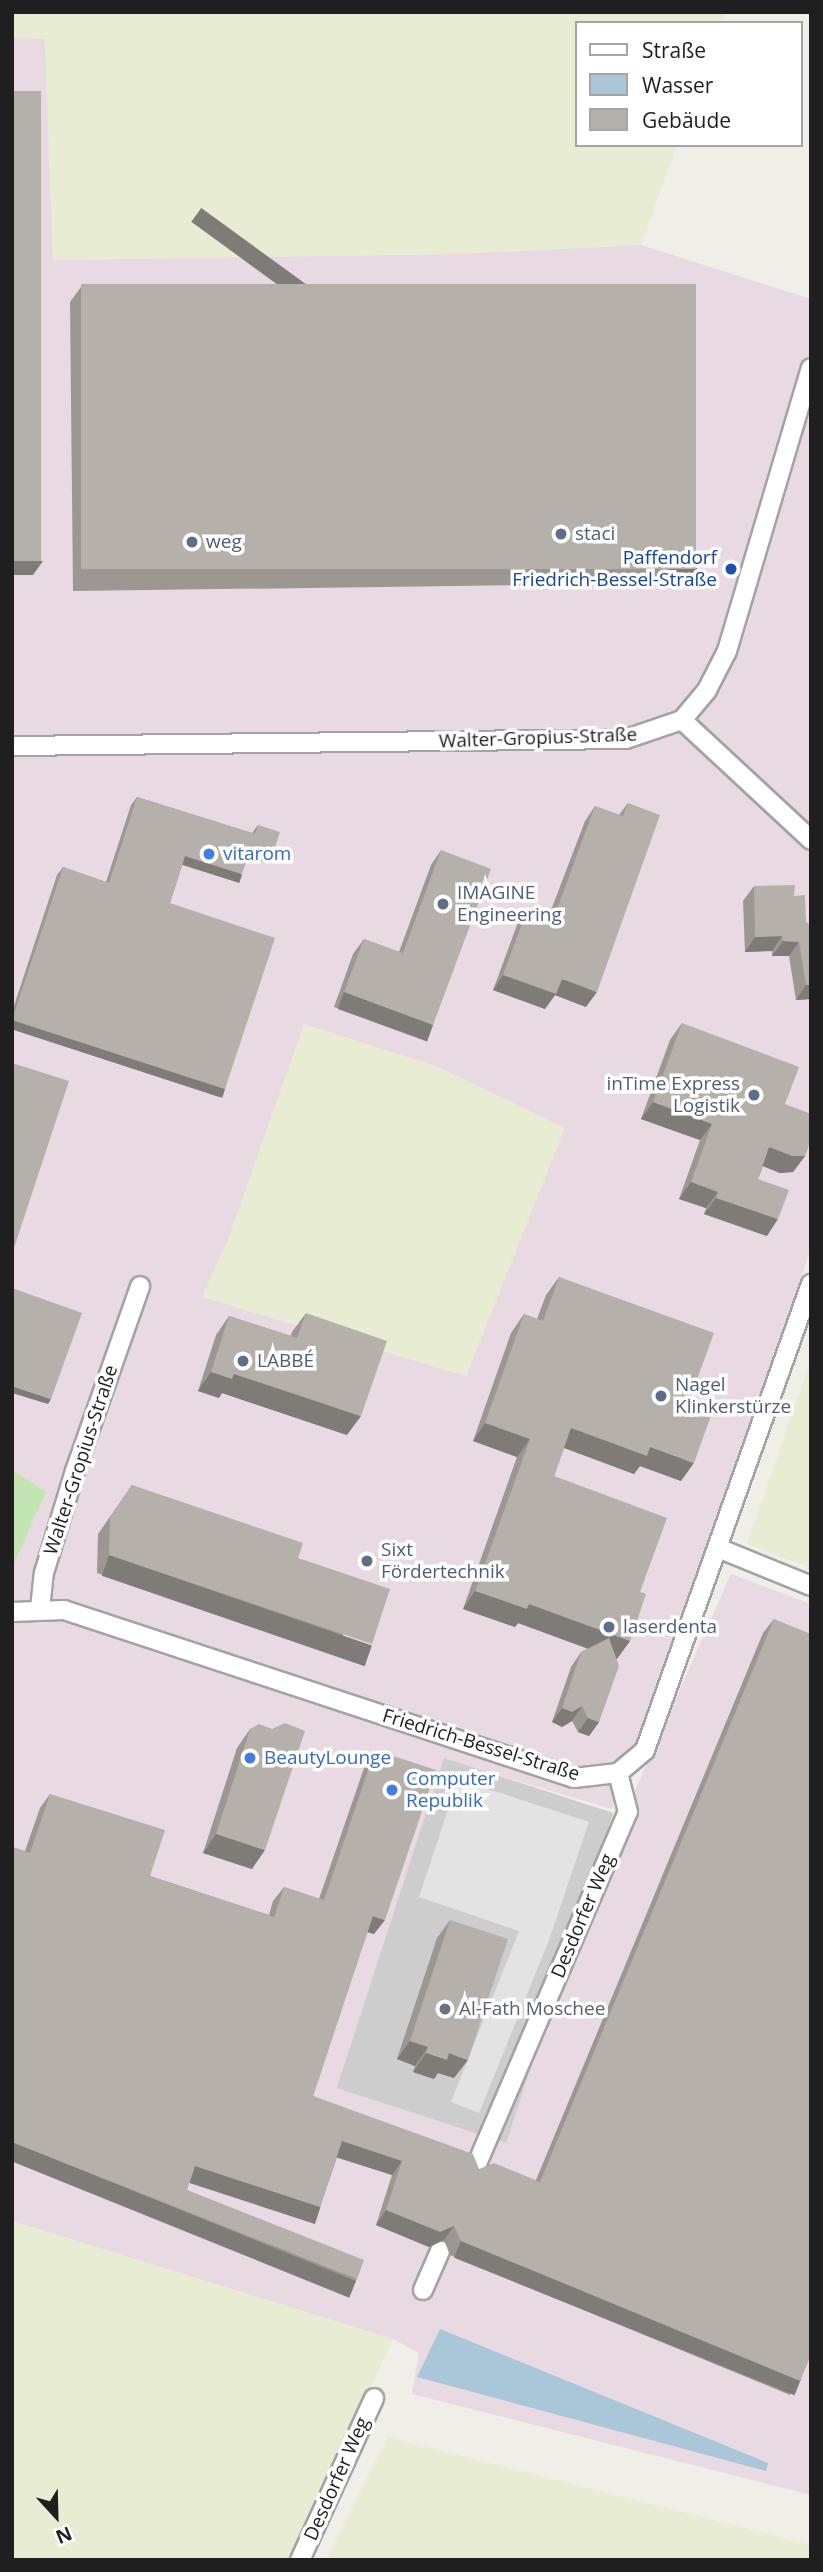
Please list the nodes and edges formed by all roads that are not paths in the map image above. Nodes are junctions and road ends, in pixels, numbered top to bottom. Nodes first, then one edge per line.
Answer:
1 (811, 368) edge
2 (682, 720) junction
3 (12, 746) edge
4 (811, 840) edge
5 (811, 1284) edge
6 (140, 1286) dead end
7 (718, 1548) junction
8 (811, 1586) edge
9 (40, 1609) junction
10 (12, 1612) edge
11 (618, 1773) junction
12 (473, 2173) edge
13 (440, 2251) dead end
14 (423, 2290) dead end
15 (374, 2398) dead end
16 (300, 2560) edge

1 - 2 street
2 - 3 street, Walter-Gropius-Straße
2 - 4 street
5 - 7 street
6 - 9 street, Walter-Gropius-Straße
7 - 8 street
7 - 11 street
9 - 10 street
9 - 11 street, Friedrich-Bessel-Straße
11 - 12 street, Desdorfer Weg
13 - 14 street
15 - 16 street, Desdorfer Weg

